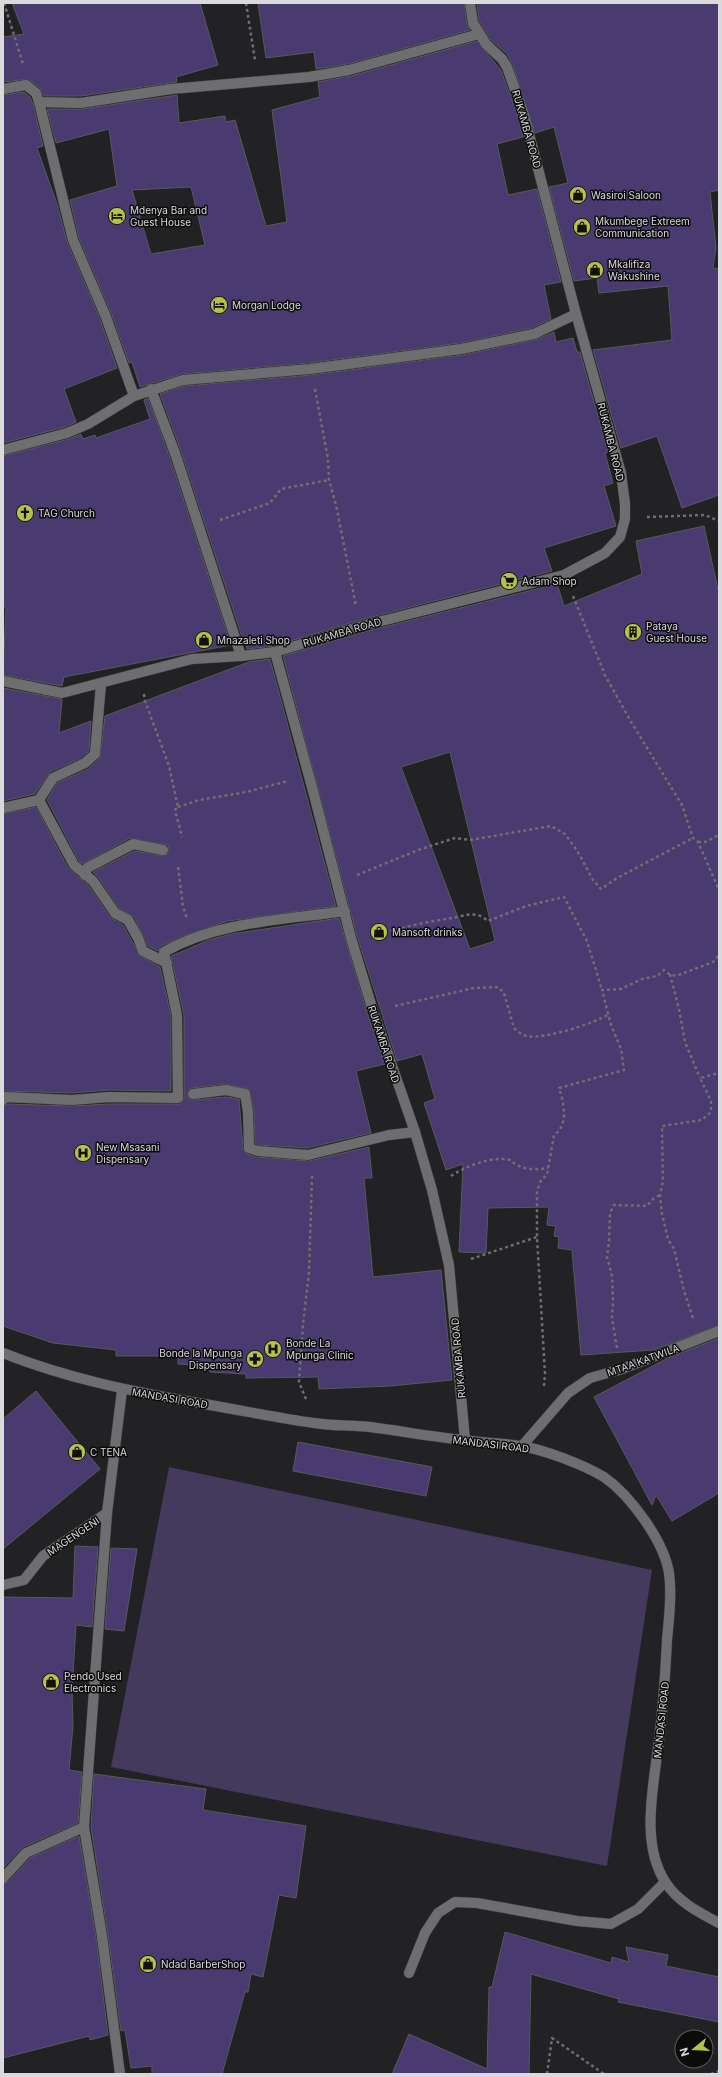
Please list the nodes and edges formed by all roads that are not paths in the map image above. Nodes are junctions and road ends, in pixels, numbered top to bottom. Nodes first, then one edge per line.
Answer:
1 (470, 3) edge
2 (479, 34) junction
3 (3, 88) edge
4 (39, 102) junction
5 (576, 314) junction
6 (151, 389) junction
7 (134, 396) junction
8 (3, 450) edge
9 (275, 652) junction
10 (241, 656) junction
11 (3, 681) edge
12 (101, 684) junction
13 (39, 800) junction
14 (3, 808) edge
15 (163, 850) road end
16 (85, 875) junction
17 (345, 911) junction
18 (167, 963) junction
19 (193, 1094) dead end
20 (3, 1100) edge
21 (415, 1132) junction
22 (719, 1331) edge
23 (3, 1353) edge
24 (122, 1390) junction
25 (465, 1440) junction
26 (522, 1446) junction
27 (106, 1513) junction
28 (3, 1585) edge
29 (84, 1827) junction
30 (3, 1878) edge
31 (665, 1882) junction
32 (719, 1922) edge
33 (409, 1973) dead end
34 (120, 2074) edge

1 - 2 street, RUKAMBA ROAD
2 - 4 street
2 - 5 street, RUKAMBA ROAD
3 - 4 street
4 - 7 street
5 - 6 street
5 - 9 street, RUKAMBA ROAD
6 - 7 street
6 - 10 street
7 - 8 street
9 - 10 street, RUKAMBA ROAD
9 - 17 street, RUKAMBA ROAD
10 - 12 street, RUKAMBA ROAD
11 - 12 street, RUKAMBA ROAD
12 - 13 street
13 - 14 street
13 - 16 street
15 - 16 street
16 - 18 street
17 - 18 street
17 - 21 street, RUKAMBA ROAD
18 - 20 street
19 - 21 street
21 - 25 street, RUKAMBA ROAD
22 - 26 street, MTAA KATWILA
23 - 24 street, MANDASI ROAD
24 - 25 street, MANDASI ROAD
24 - 27 street
25 - 26 street, MANDASI ROAD
26 - 31 street, MANDASI ROAD
27 - 28 street, MAGENGENI
27 - 29 street
29 - 30 street
29 - 34 street
31 - 32 street, MANDASI ROAD
31 - 33 street

